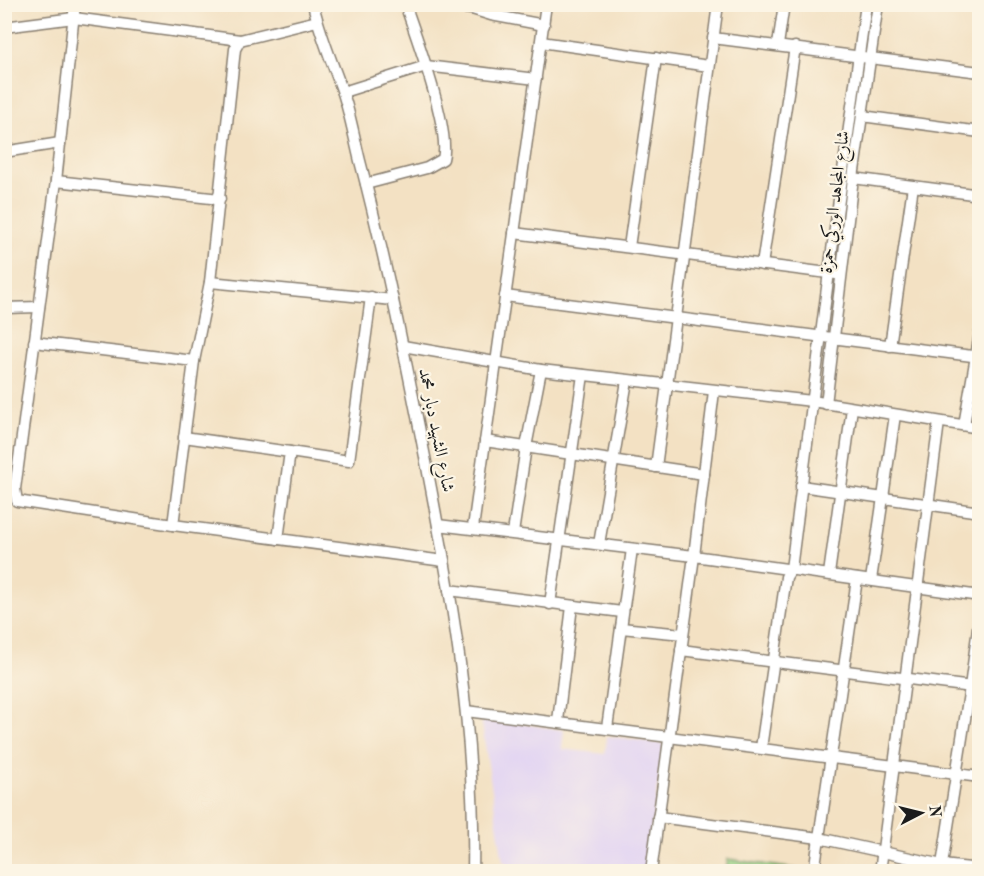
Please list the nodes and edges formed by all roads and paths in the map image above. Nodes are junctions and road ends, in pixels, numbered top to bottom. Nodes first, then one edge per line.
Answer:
1 (75, 4) edge
2 (313, 4) edge
3 (405, 4) edge
4 (431, 4) edge
5 (546, 4) edge
6 (718, 4) edge
7 (784, 4) edge
8 (866, 4) edge
9 (878, 4) edge
10 (473, 7) edge
11 (74, 18) junction
12 (317, 21) junction
13 (544, 25) junction
14 (4, 27) edge
15 (713, 38) junction
16 (240, 40) junction
17 (541, 42) junction
18 (778, 45) junction
19 (795, 47) junction
20 (865, 57) junction
21 (656, 58) junction
22 (426, 66) junction
23 (709, 66) junction
24 (980, 72) edge
25 (536, 79) junction
26 (343, 92) junction
27 (862, 116) junction
28 (980, 132) edge
29 (60, 143) junction
30 (4, 152) edge
31 (853, 178) junction
32 (56, 182) junction
33 (366, 184) junction
34 (913, 186) junction
35 (980, 195) edge
36 (220, 199) junction
37 (514, 232) junction
38 (629, 247) junction
39 (684, 254) junction
40 (762, 265) junction
41 (829, 272) junction
42 (842, 275) junction
43 (210, 282) junction
44 (505, 296) junction
45 (371, 297) junction
46 (393, 300) junction
47 (39, 307) junction
48 (4, 308) edge
49 (677, 318) junction
50 (980, 333) edge
51 (821, 338) junction
52 (833, 340) junction
53 (34, 342) junction
54 (404, 346) junction
55 (890, 346) junction
56 (978, 357) edge
57 (194, 361) junction
58 (496, 363) junction
59 (541, 370) junction
60 (583, 375) junction
61 (627, 381) junction
62 (667, 384) junction
63 (714, 391) junction
64 (812, 401) junction
65 (826, 404) junction
66 (852, 408) junction
67 (895, 415) junction
68 (939, 422) junction
69 (964, 425) junction
70 (980, 428) edge
71 (183, 437) junction
72 (485, 441) junction
73 (526, 447) junction
74 (290, 452) junction
75 (570, 453) junction
76 (613, 459) junction
77 (656, 466) junction
78 (704, 474) junction
79 (801, 486) junction
80 (841, 492) junction
81 (882, 498) junction
82 (928, 505) junction
83 (980, 512) edge
84 (173, 525) junction
85 (438, 525) junction
86 (473, 528) junction
87 (513, 533) junction
88 (278, 539) junction
89 (558, 539) junction
90 (599, 544) junction
91 (632, 549) junction
92 (694, 556) junction
93 (444, 561) junction
94 (791, 569) junction
95 (829, 574) junction
96 (857, 579) junction
97 (871, 580) junction
98 (917, 587) junction
99 (449, 590) junction
100 (980, 596) edge
101 (550, 604) junction
102 (572, 606) junction
103 (622, 612) junction
104 (980, 613) edge
105 (621, 628) junction
106 (683, 634) junction
107 (681, 650) junction
108 (773, 662) junction
109 (843, 671) junction
110 (904, 679) junction
111 (975, 688) edge
112 (466, 711) junction
113 (558, 722) junction
114 (607, 728) junction
115 (670, 736) junction
116 (761, 748) junction
117 (830, 758) junction
118 (895, 765) junction
119 (955, 775) junction
120 (980, 777) edge
121 (658, 817) junction
122 (819, 838) junction
123 (883, 853) junction
124 (941, 868) edge
125 (980, 869) edge
126 (473, 872) edge
127 (651, 872) edge
128 (814, 872) edge
129 (880, 872) edge

1 - 11 street
2 - 12 street, شارع الشهيد دبار محمد
3 - 22 street
4 - 10 street
5 - 13 street
6 - 15 street
7 - 18 street
8 - 20 street, شارع المجاهد الوركي حمزة
9 - 20 street, شارع المجاهد الوركي حمزة
10 - 13 street
11 - 14 street
11 - 16 street
11 - 29 street
12 - 16 street
12 - 26 street, شارع الشهيد دبار محمد
13 - 17 street
15 - 18 street
15 - 23 street
16 - 36 street
17 - 21 street
17 - 25 street
18 - 19 street
19 - 20 street
19 - 40 street
20 - 24 street
20 - 27 street, شارع المجاهد الوركي حمزة
20 - 41 street, شارع المجاهد الوركي حمزة
21 - 23 street
21 - 38 street
22 - 25 street
22 - 26 street
22 - 33 street
23 - 39 street
25 - 37 street
26 - 33 street, شارع الشهيد دبار محمد
27 - 28 street
27 - 31 street, شارع المجاهد الوركي حمزة
29 - 30 street
29 - 32 street
31 - 34 street
31 - 42 street, شارع المجاهد الوركي حمزة
32 - 36 street
32 - 47 street
33 - 46 street, شارع الشهيد دبار محمد
34 - 35 street
34 - 55 street
36 - 43 street
37 - 38 street
37 - 44 street
38 - 39 street
39 - 40 street
39 - 49 street
40 - 41 street
41 - 42 street
41 - 51 street, شارع المجاهد الوركي حمزة
42 - 52 street, شارع المجاهد الوركي حمزة
43 - 45 street
43 - 57 street
44 - 49 street
44 - 58 street
45 - 46 street
45 - 74 street
46 - 54 street, شارع الشهيد دبار محمد
47 - 48 street
47 - 53 street
49 - 51 street
49 - 62 street
50 - 56 street
51 - 52 street
51 - 64 street, شارع المجاهد الوركي حمزة
52 - 55 street
52 - 65 street, شارع المجاهد الوركي حمزة
53 - 57 street
53 - 84 street
54 - 58 street
54 - 85 street, شارع الشهيد دبار محمد
55 - 56 street
56 - 69 street
57 - 71 street
58 - 59 street
58 - 72 street
59 - 60 street
59 - 73 street
60 - 61 street
60 - 75 street
61 - 62 street
61 - 76 street
62 - 63 street
62 - 77 street
63 - 64 street
63 - 78 street
64 - 65 street
64 - 79 street, شارع المجاهد الوركي حمزة
65 - 66 street
66 - 67 street
66 - 80 street
67 - 68 street
67 - 81 street
68 - 69 street
68 - 82 street
69 - 70 street
71 - 74 street
71 - 84 street
72 - 73 street
72 - 86 street
73 - 75 street
73 - 87 street
74 - 88 street
75 - 76 street
75 - 89 street
76 - 77 street
76 - 90 street
77 - 78 street
78 - 92 street
79 - 80 street
79 - 94 street, شارع المجاهد الوركي حمزة
80 - 81 street
80 - 95 street
81 - 82 street
81 - 97 street
82 - 83 street
82 - 98 street
84 - 88 street
85 - 86 street
85 - 93 street, شارع الشهيد دبار محمد
86 - 87 street
87 - 89 street
88 - 93 street
89 - 90 street
89 - 101 street
90 - 91 street
91 - 92 street
91 - 103 street
92 - 94 street
92 - 106 street
93 - 99 street, شارع الشهيد دبار محمد
94 - 95 street
94 - 108 street, شارع المجاهد الوركي حمزة
95 - 96 street
96 - 97 street
96 - 109 street
97 - 98 street
98 - 100 street
98 - 110 street
99 - 101 street
99 - 112 street, شارع الشهيد دبار محمد
101 - 102 street
102 - 103 street
102 - 113 street
103 - 105 street
104 - 111 street
105 - 106 street
105 - 114 street
106 - 107 street
107 - 108 street
107 - 115 street
108 - 109 street
108 - 116 street, شارع المجاهد الوركي حمزة
109 - 110 street
109 - 117 street
110 - 111 street
110 - 118 street
111 - 119 street
112 - 113 street
112 - 126 street, شارع الشهيد دبار محمد
113 - 114 street
114 - 115 street
115 - 116 street
115 - 121 street
116 - 117 street
117 - 118 street
117 - 122 street
118 - 119 street
118 - 123 street
119 - 120 street
119 - 124 street
121 - 122 street
121 - 127 street
122 - 123 street
122 - 128 street
123 - 124 street
123 - 129 street
124 - 125 street

